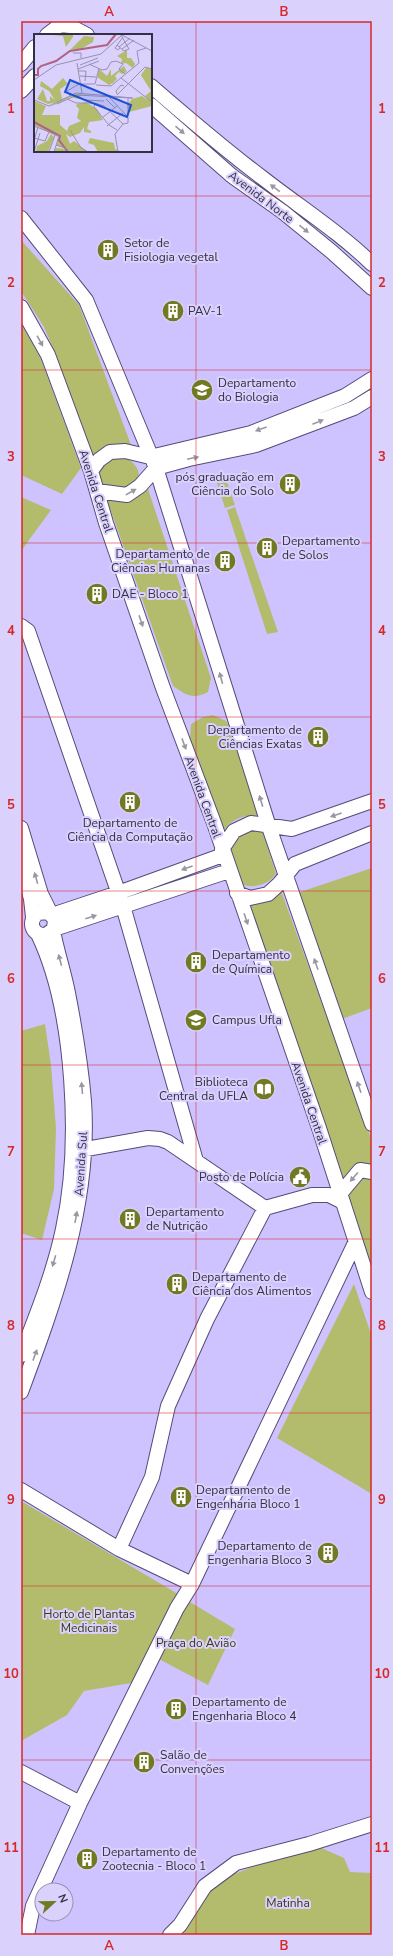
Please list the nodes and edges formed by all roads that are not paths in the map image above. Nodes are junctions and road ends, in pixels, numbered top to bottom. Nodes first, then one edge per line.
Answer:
1 (48, 34) edge
2 (85, 34) edge
3 (34, 48) edge
4 (21, 64) edge
5 (34, 77) edge
6 (152, 87) edge
7 (21, 91) edge
8 (152, 106) edge
9 (21, 218) edge
10 (372, 264) edge
11 (372, 288) edge
12 (21, 307) edge
13 (372, 379) edge
14 (372, 397) edge
15 (153, 462) junction
16 (91, 471) junction
17 (97, 491) junction
18 (21, 626) edge
19 (372, 801) edge
20 (269, 827) junction
21 (21, 828) edge
22 (372, 833) edge
23 (222, 852) junction
24 (21, 863) edge
25 (229, 871) junction
26 (285, 875) junction
27 (237, 893) junction
28 (121, 900) junction
29 (52, 914) junction
30 (31, 927) edge
31 (54, 930) junction
32 (372, 1124) edge
33 (78, 1150) junction
34 (196, 1161) junction
35 (372, 1172) edge
36 (342, 1198) junction
37 (265, 1208) junction
38 (355, 1243) junction
39 (371, 1287) edge
40 (21, 1355) edge
41 (21, 1392) edge
42 (21, 1490) edge
43 (120, 1549) junction
44 (192, 1584) junction
45 (21, 1772) edge
46 (80, 1803) junction
47 (372, 1824) edge
48 (27, 1935) edge
49 (170, 1935) edge

1 - 2 street
3 - 4 street
5 - 7 street
10 -> 6 street, Avenida Norte
8 -> 11 street, Avenida Norte
9 - 15 street
12 -> 16 street, Avenida Central
13 -> 15 street
15 -> 14 street
15 - 16 street
17 -> 15 street
20 -> 15 street
16 - 17 street, Avenida Central
17 -> 23 street, Avenida Central
18 - 28 street
19 -> 20 street
20 - 23 street
20 - 26 street
29 -> 21 street
22 - 26 street
23 - 25 street, Avenida Central
23 -> 28 street
24 - 30 street, Avenida Sul
25 - 27 street, Avenida Central
25 - 28 street
26 - 27 street
32 -> 26 street
27 -> 36 street, Avenida Central
28 - 29 street
31 -> 28 street
28 - 34 street
29 - 30 street
29 - 31 street
30 - 31 street
30 - 33 street, Avenida Sul
33 -> 31 street, Avenida Sul
33 - 34 street
33 -> 40 street, Avenida Sul
41 -> 33 street, Avenida Sul
34 - 37 street
35 -> 36 street
36 - 37 street
36 - 38 street, Avenida Central
37 - 43 street
38 - 39 street, Avenida Central
38 - 44 street
42 - 43 street
43 - 44 street
44 - 46 street
45 - 46 street
46 - 48 street
47 - 49 street

